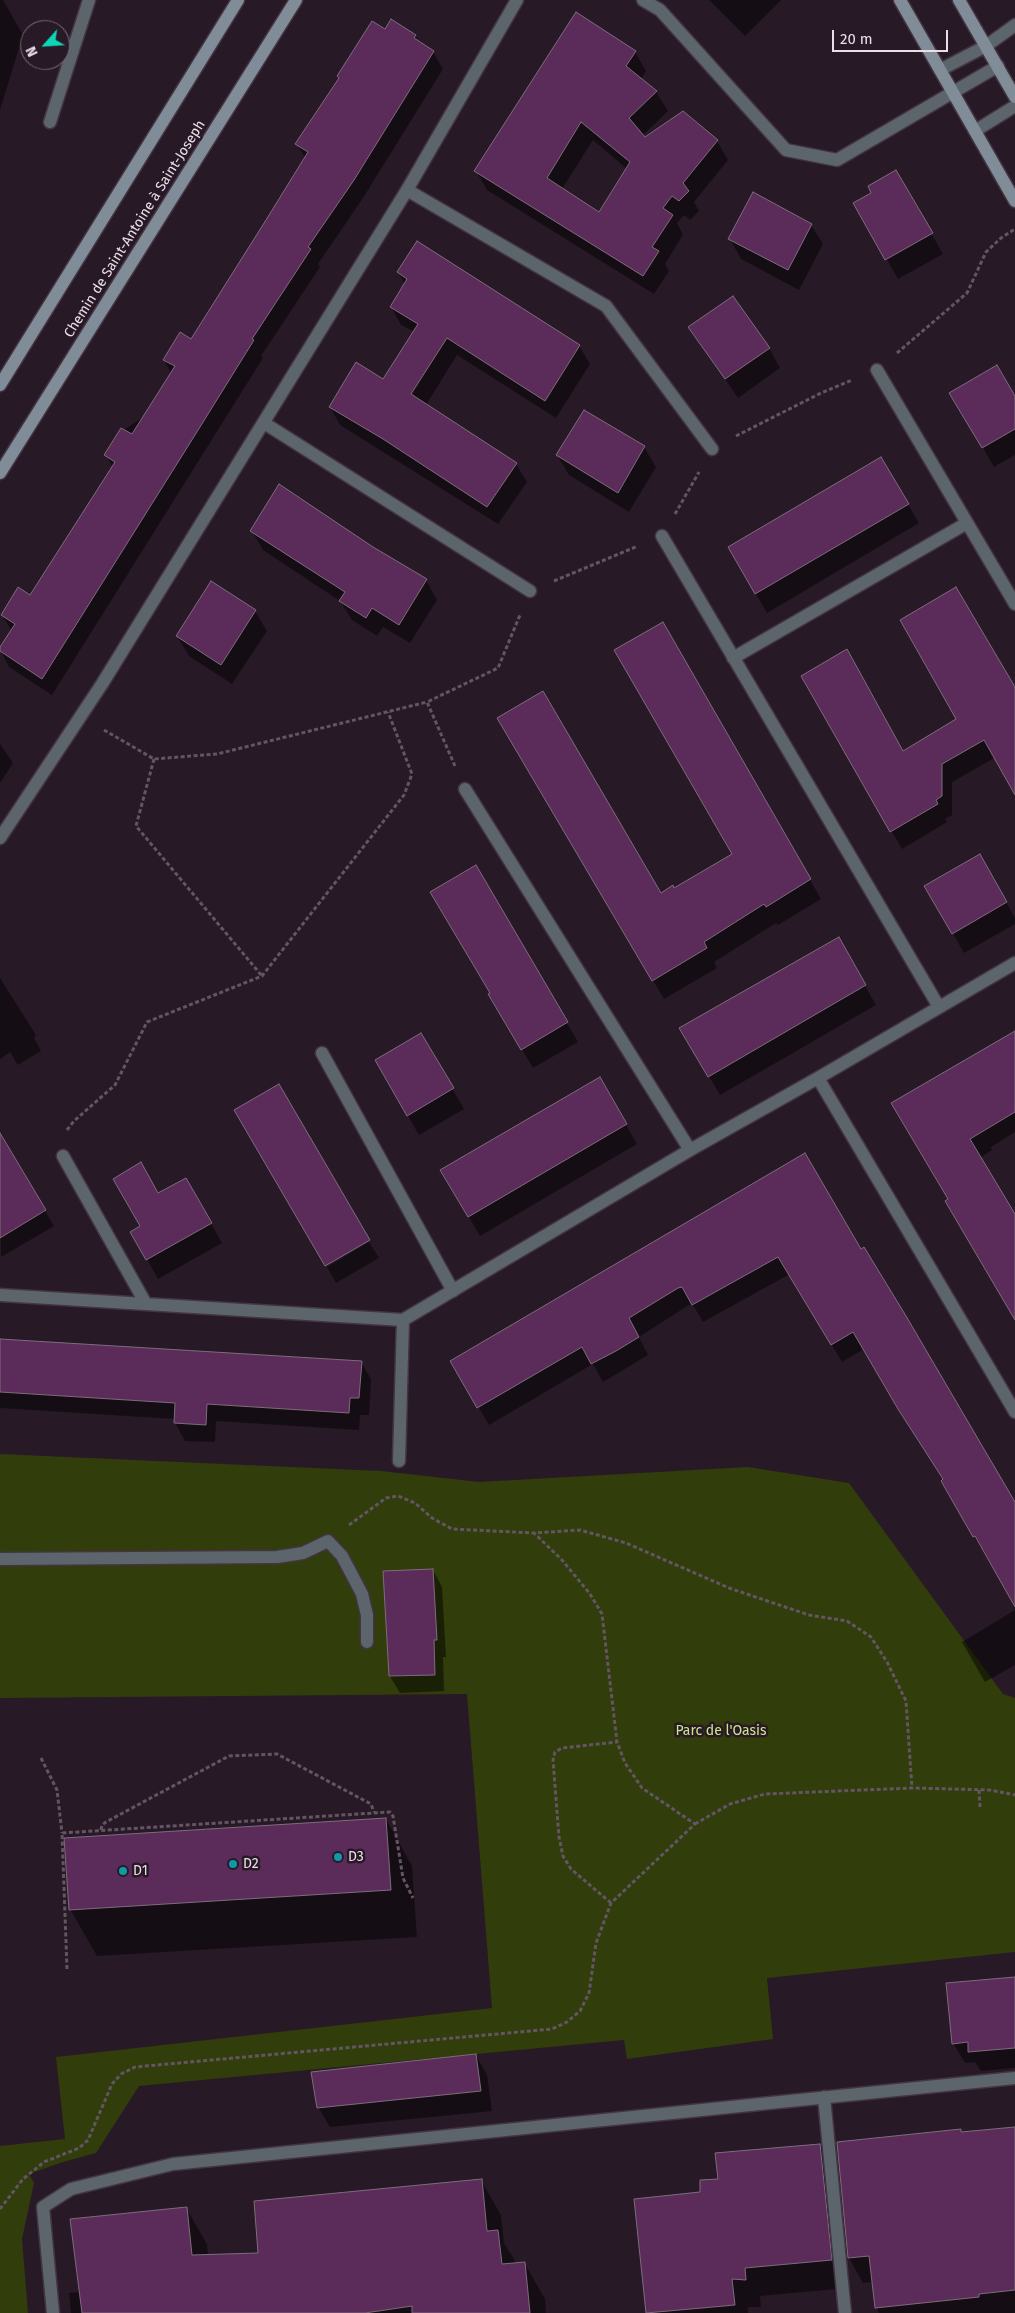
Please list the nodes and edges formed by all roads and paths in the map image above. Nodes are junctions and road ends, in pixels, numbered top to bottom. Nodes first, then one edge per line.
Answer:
1 (89, 0) edge
2 (238, 0) edge
3 (296, 0) edge
4 (517, 0) edge
5 (643, 0) edge
6 (900, 0) edge
7 (960, 0) edge
8 (1015, 25) edge
9 (986, 46) junction
10 (998, 66) junction
11 (940, 70) junction
12 (953, 92) junction
13 (1015, 97) edge
14 (1015, 106) edge
15 (50, 122) dead end
16 (975, 131) junction
17 (407, 190) junction
18 (1015, 201) edge
19 (1015, 229) edge
20 (876, 370) junction
21 (0, 385) edge
22 (264, 423) junction
23 (712, 448) junction
24 (0, 473) edge
25 (967, 523) junction
26 (662, 536) junction
27 (530, 591) junction
28 (1015, 604) edge
29 (733, 658) junction
30 (426, 702) junction
31 (388, 712) junction
32 (81, 717) junction
33 (154, 759) junction
34 (465, 789) joint
35 (0, 838) edge
36 (1015, 963) edge
37 (262, 976) junction
38 (939, 1007) junction
39 (322, 1053) dead end
40 (818, 1078) junction
41 (690, 1150) junction
42 (63, 1156) joint
43 (453, 1291) junction
44 (0, 1295) edge
45 (146, 1304) junction
46 (403, 1320) junction
47 (1015, 1412) edge
48 (398, 1461) dead end
49 (534, 1532) junction
50 (328, 1541) junction
51 (0, 1560) edge
52 (367, 1642) dead end
53 (617, 1742) junction
54 (41, 1758) dead end
55 (912, 1788) junction
56 (980, 1790) junction
57 (1015, 1795) edge
58 (980, 1807) dead end
59 (374, 1812) junction
60 (695, 1824) junction
61 (101, 1830) junction
62 (62, 1833) junction
63 (413, 1898) dead end
64 (611, 1904) junction
65 (68, 1969) dead end
66 (1015, 2078) edge
67 (824, 2097) junction
68 (0, 2209) edge
69 (53, 2313) edge
70 (845, 2313) edge

1 - 15 street
2 - 21 main road
3 - 24 main road, Chemin de Saint-Antoine à Saint-Joseph
4 - 17 street
5 - 12 street
6 - 11 main road
7 - 9 main road
8 - 9 street
9 - 10 main road
9 - 11 street
10 - 12 street
10 - 13 main road
11 - 12 main road
12 - 16 main road
14 - 16 street
16 - 18 main road
17 - 22 street
17 - 23 street
19 - 20 path
20 - 23 path
20 - 25 street
22 - 27 street
22 - 32 street
23 - 26 path
25 - 28 street
25 - 29 street
26 - 27 path
26 - 29 street
27 - 30 path
29 - 38 street
30 - 31 path
30 - 34 path
31 - 33 path
31 - 37 path
32 - 33 path
32 - 35 street
33 - 37 path
34 - 41 street
36 - 38 street
37 - 42 path
38 - 40 street
39 - 43 street
40 - 41 street
40 - 47 street
41 - 43 street
42 - 45 street
43 - 46 street
44 - 45 street
45 - 46 street
46 - 48 street
49 - 50 path
49 - 53 path
49 - 55 path
50 - 51 street
50 - 52 street
53 - 60 path
53 - 64 path
54 - 62 path
55 - 56 path
55 - 60 path
56 - 57 path
56 - 58 path
59 - 61 path
59 - 61 path
59 - 63 path
60 - 64 path
61 - 62 path
62 - 65 path
64 - 68 path
66 - 67 street
67 - 69 street
67 - 70 street

